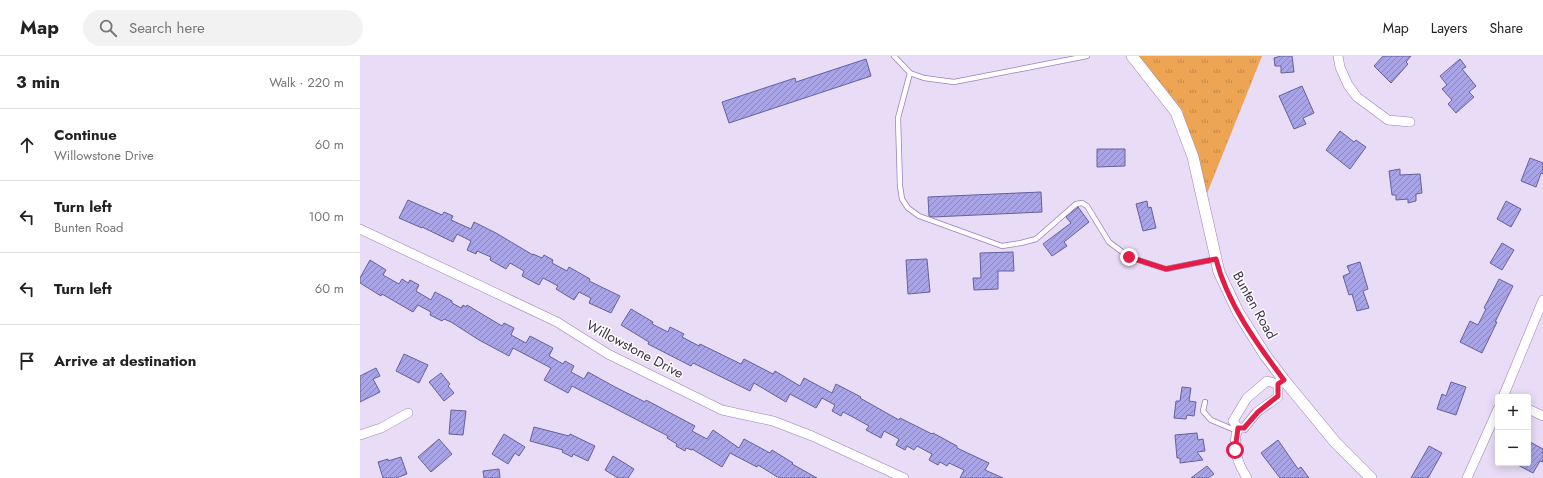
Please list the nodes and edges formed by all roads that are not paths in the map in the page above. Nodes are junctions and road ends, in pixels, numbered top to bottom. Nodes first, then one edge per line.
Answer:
1 (894, 56) edge
2 (1086, 56) edge
3 (1132, 56) edge
4 (1338, 56) edge
5 (910, 73) junction
6 (1410, 122) dead end
7 (360, 229) edge
8 (1216, 259) junction
9 (1543, 300) edge
10 (1281, 382) junction
11 (1504, 394) edge
12 (1205, 402) dead end
13 (1242, 406) junction
14 (1531, 410) edge
15 (408, 413) dead end
16 (1254, 415) junction
17 (1495, 416) edge
18 (1543, 416) edge
19 (1238, 430) junction
20 (360, 435) edge
21 (904, 478) edge
22 (1247, 478) edge
23 (1371, 478) edge
24 (1467, 478) edge

1 - 5 lane
2 - 5 lane
3 - 8 street, Bunten Road
4 - 6 street
5 - 8 lane
7 - 21 street, Willowstone Drive
8 - 10 street, Bunten Road
9 - 11 street
10 - 13 street
10 - 16 street
10 - 23 street, Bunten Road
12 - 19 lane
13 - 16 street
13 - 19 street
14 - 18 street
15 - 20 street
16 - 19 street
17 - 24 street
19 - 22 street

